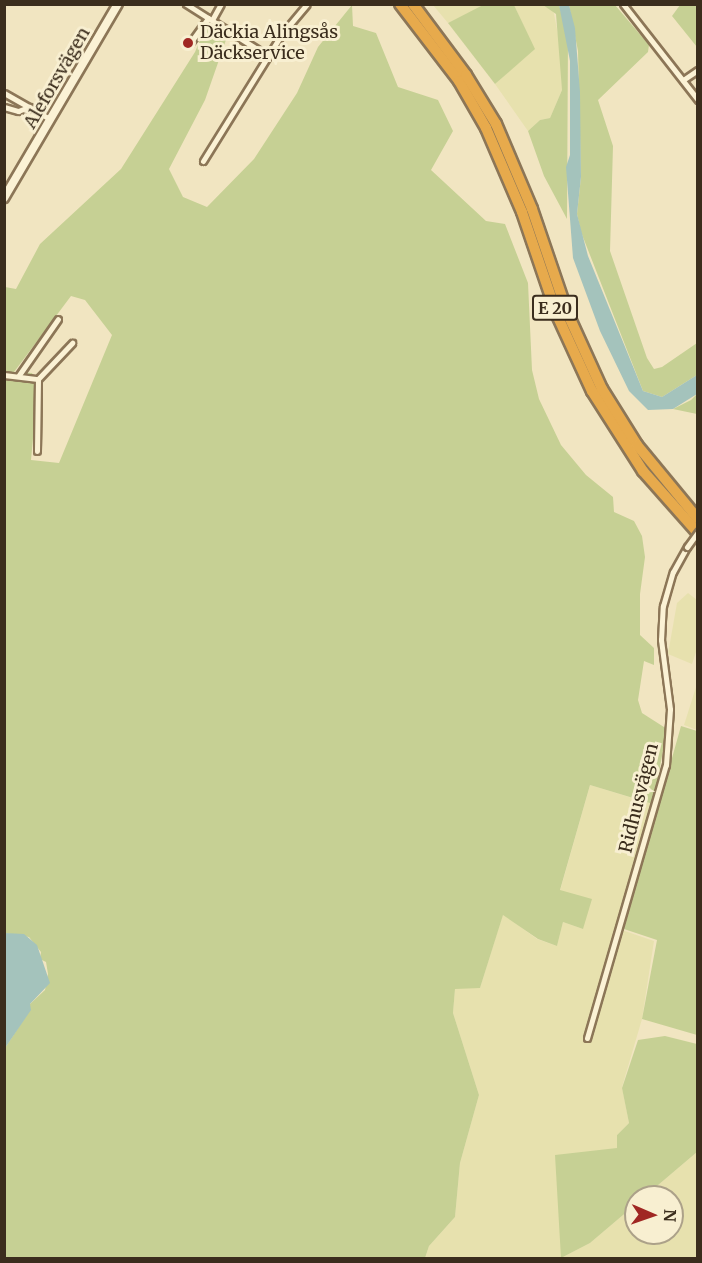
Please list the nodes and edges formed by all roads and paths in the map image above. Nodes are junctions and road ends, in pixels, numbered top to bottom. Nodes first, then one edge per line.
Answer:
1 (118, 4) edge
2 (186, 4) edge
3 (221, 4) edge
4 (307, 4) edge
5 (400, 4) edge
6 (413, 4) edge
7 (623, 4) edge
8 (210, 19) junction
9 (190, 43) dead end
10 (268, 56) junction
11 (698, 70) edge
12 (683, 80) junction
13 (4, 93) edge
14 (698, 100) edge
15 (4, 107) edge
16 (29, 107) junction
17 (50, 119) junction
18 (202, 160) dead end
19 (4, 198) edge
20 (58, 319) dead end
21 (72, 343) dead end
22 (4, 375) edge
23 (19, 375) junction
24 (38, 379) junction
25 (37, 451) dead end
26 (698, 519) edge
27 (698, 532) edge
28 (587, 1038) dead end

1 - 17 street, Aleforsvägen
2 - 8 street
3 - 8 street
4 - 10 street
5 - 27 highway, E 20
6 - 26 highway, E 20
7 - 12 street
8 - 9 street
8 - 10 street
10 - 18 street
11 - 12 street
12 - 14 street
13 - 16 street
15 - 16 street
16 - 17 street
17 - 19 street, Aleforsvägen
20 - 23 street
21 - 24 street
22 - 23 street
23 - 24 street
24 - 25 street
27 - 28 street, Ridhusvägen, bridge

